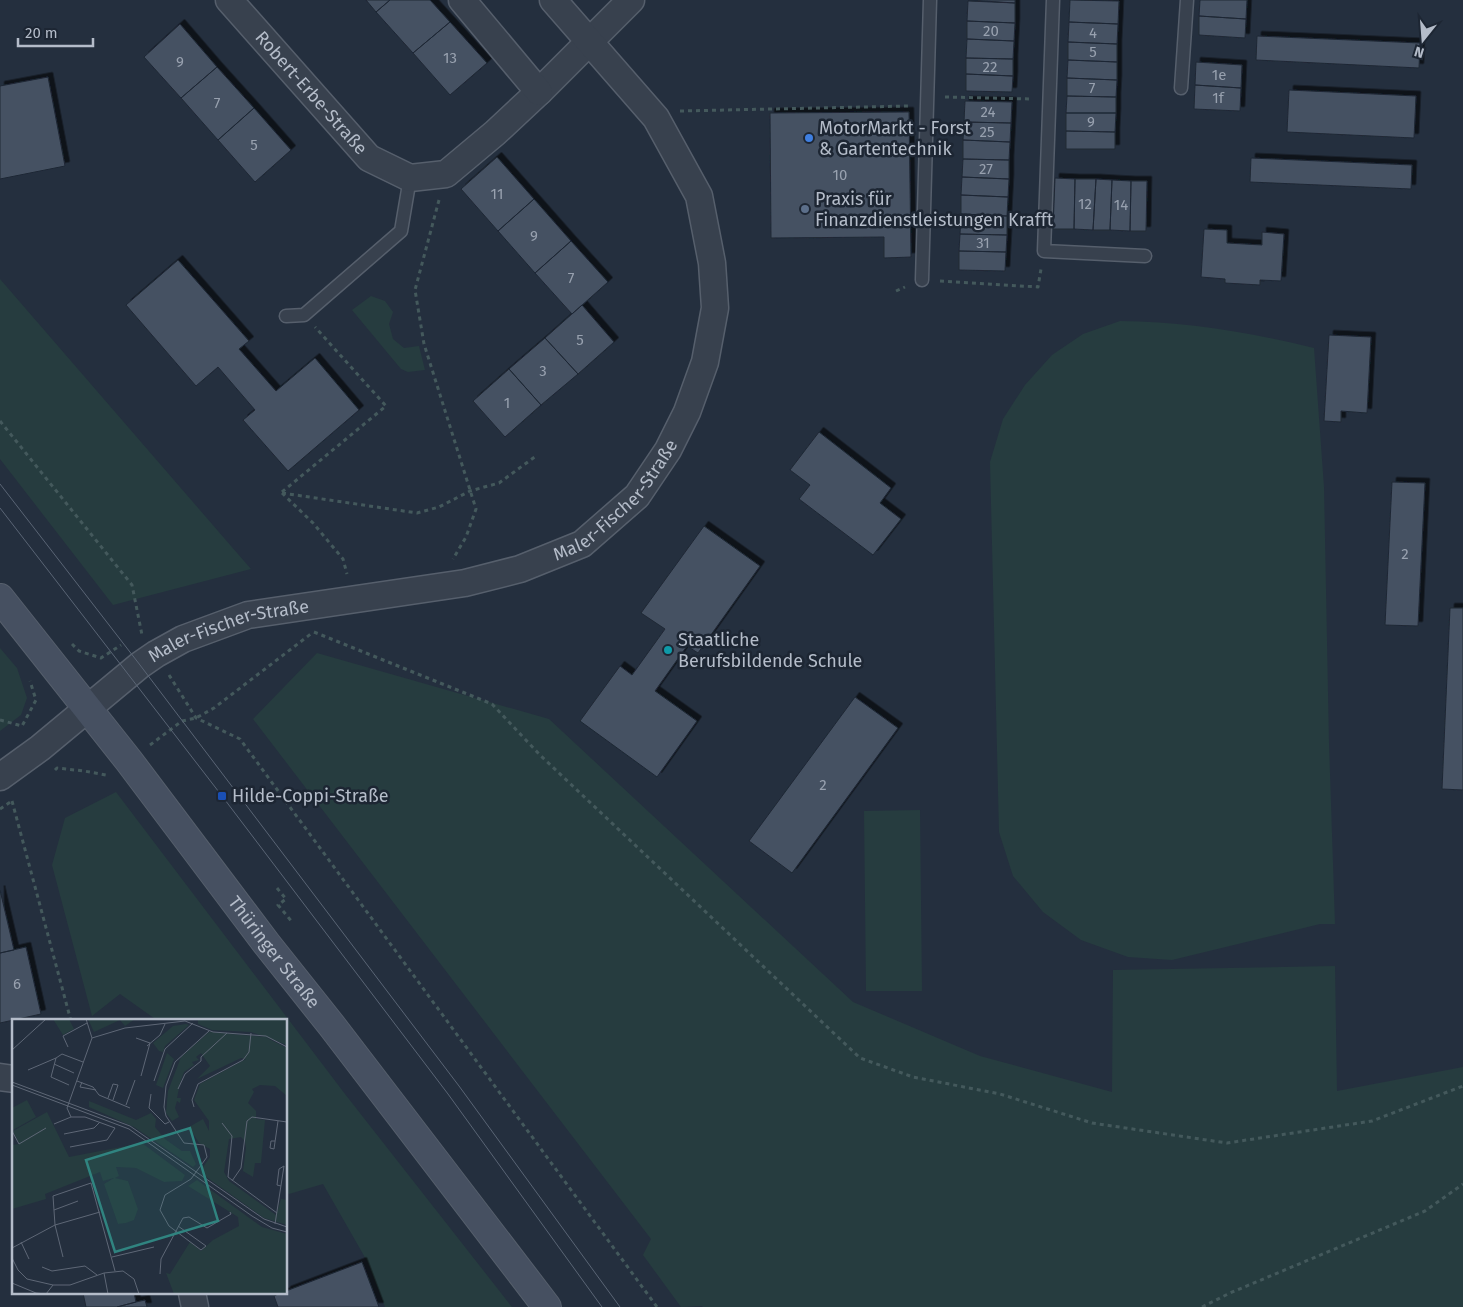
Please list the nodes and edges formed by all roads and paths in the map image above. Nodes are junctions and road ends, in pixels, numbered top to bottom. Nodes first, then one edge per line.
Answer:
1 (229, 0) edge
2 (462, 0) edge
3 (553, 0) edge
4 (631, 0) edge
5 (930, 0) edge
6 (1053, 0) edge
7 (1187, 0) edge
8 (590, 42) junction
9 (1181, 88) dead end
10 (539, 92) junction
11 (927, 97) junction
12 (1049, 99) junction
13 (904, 106) dead end
14 (689, 110) dead end
15 (446, 174) junction
16 (410, 178) junction
17 (1145, 256) dead end
18 (922, 280) junction
19 (1038, 286) dead end
20 (896, 291) dead end
21 (304, 315) junction
22 (286, 316) dead end
23 (0, 421) edge
24 (536, 456) dead end
25 (470, 492) junction
26 (282, 493) junction
27 (451, 562) dead end
28 (356, 574) dead end
29 (0, 598) edge
30 (319, 605) junction
31 (313, 632) junction
32 (141, 634) junction
33 (135, 637) dead end
34 (153, 642) junction
35 (123, 644) dead end
36 (42, 652) junction
37 (88, 708) junction
38 (196, 718) junction
39 (0, 720) edge
40 (129, 761) junction
41 (50, 774) dead end
42 (0, 777) edge
43 (0, 809) edge
44 (277, 888) dead end
45 (293, 923) dead end
46 (70, 1019) edge
47 (1463, 1086) edge
48 (1463, 1184) edge
49 (192, 1294) edge
50 (195, 1307) edge
51 (547, 1307) edge
52 (657, 1307) edge
53 (1202, 1307) edge

1 - 16 street, Robert-Erbe-Straße
2 - 10 street
3 - 8 street, Maler-Fischer-Straße
4 - 8 street
5 - 11 lane
6 - 12 lane
7 - 9 lane
8 - 10 street
8 - 30 street, Maler-Fischer-Straße
10 - 15 street
11 - 12 path
11 - 18 lane
12 - 17 lane
13 - 14 path
15 - 16 street
15 - 25 path
16 - 21 lane
18 - 19 path
18 - 20 path
21 - 22 lane
21 - 26 path
23 - 32 path
24 - 25 path
25 - 26 path
25 - 27 path
26 - 28 path
29 - 36 main road, Thüringer Straße
30 - 31 path
30 - 34 street, Maler-Fischer-Straße
31 - 38 path
31 - 47 path
32 - 33 path
32 - 34 path
32 - 34 path
34 - 37 street, Maler-Fischer-Straße
34 - 38 path
35 - 36 path
36 - 37 main road, Thüringer Straße
36 - 39 path
37 - 40 main road, Thüringer Straße
37 - 42 street
38 - 40 path
38 - 52 path
40 - 41 path
40 - 51 main road, Thüringer Straße
43 - 46 path
44 - 45 path
48 - 53 path
49 - 50 street

